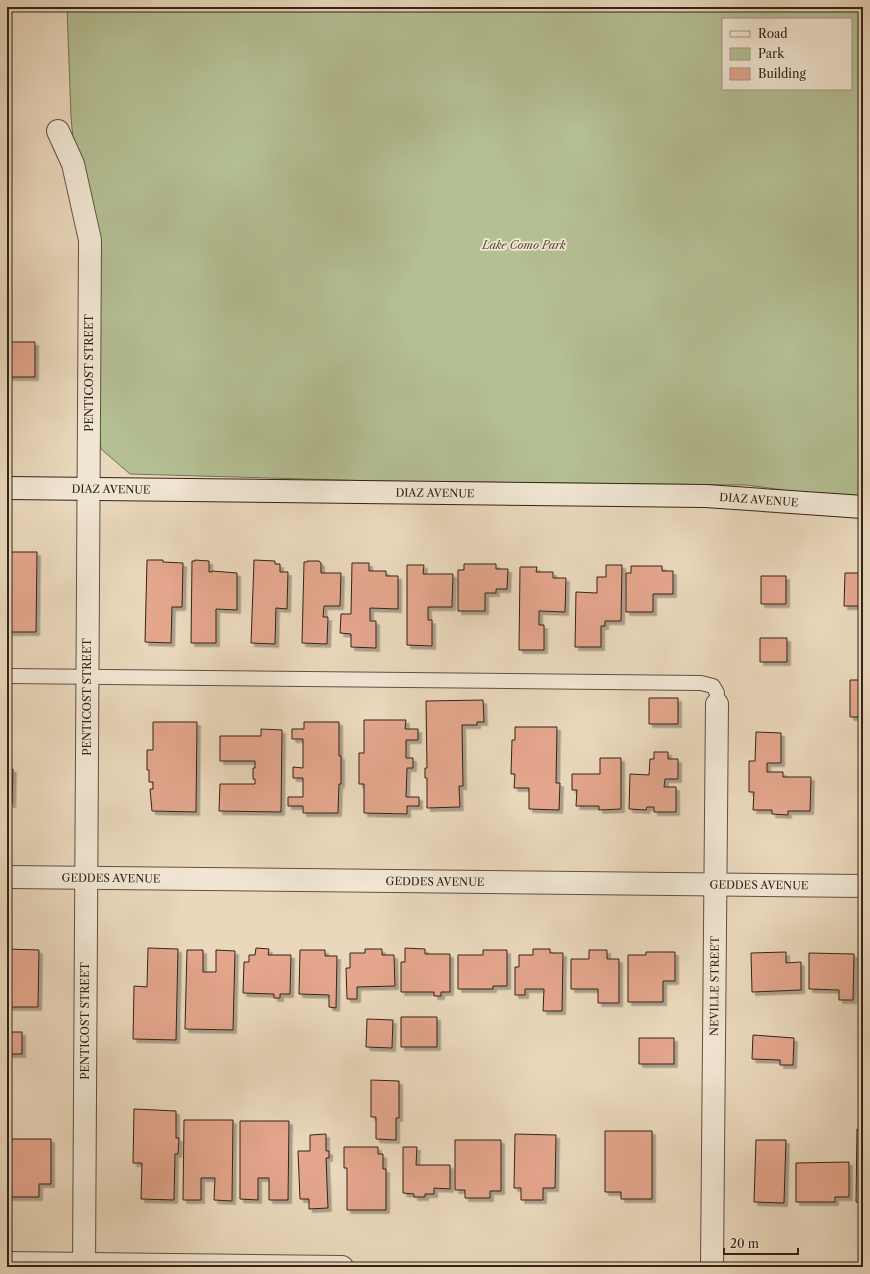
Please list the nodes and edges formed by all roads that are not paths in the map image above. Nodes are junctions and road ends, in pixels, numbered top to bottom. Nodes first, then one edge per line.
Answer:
1 (58, 131) dead end
2 (7, 488) edge
3 (88, 488) junction
4 (863, 507) edge
5 (7, 676) edge
6 (87, 678) junction
7 (718, 704) joint
8 (7, 877) edge
9 (86, 878) junction
10 (716, 885) junction
11 (863, 886) edge
12 (7, 1263) edge
13 (84, 1265) edge
14 (342, 1267) edge
15 (712, 1267) edge

1 - 3 street, PENTICOST STREET
2 - 3 street, DIAZ AVENUE
3 - 4 street, DIAZ AVENUE
3 - 6 street, PENTICOST STREET
5 - 6 lane
6 - 7 lane
6 - 9 street, PENTICOST STREET
7 - 10 street, NEVILLE STREET
8 - 9 street, GEDDES AVENUE
9 - 10 street, GEDDES AVENUE
9 - 13 street, PENTICOST STREET
10 - 11 street, GEDDES AVENUE
10 - 15 street, NEVILLE STREET
12 - 13 street
13 - 14 street

